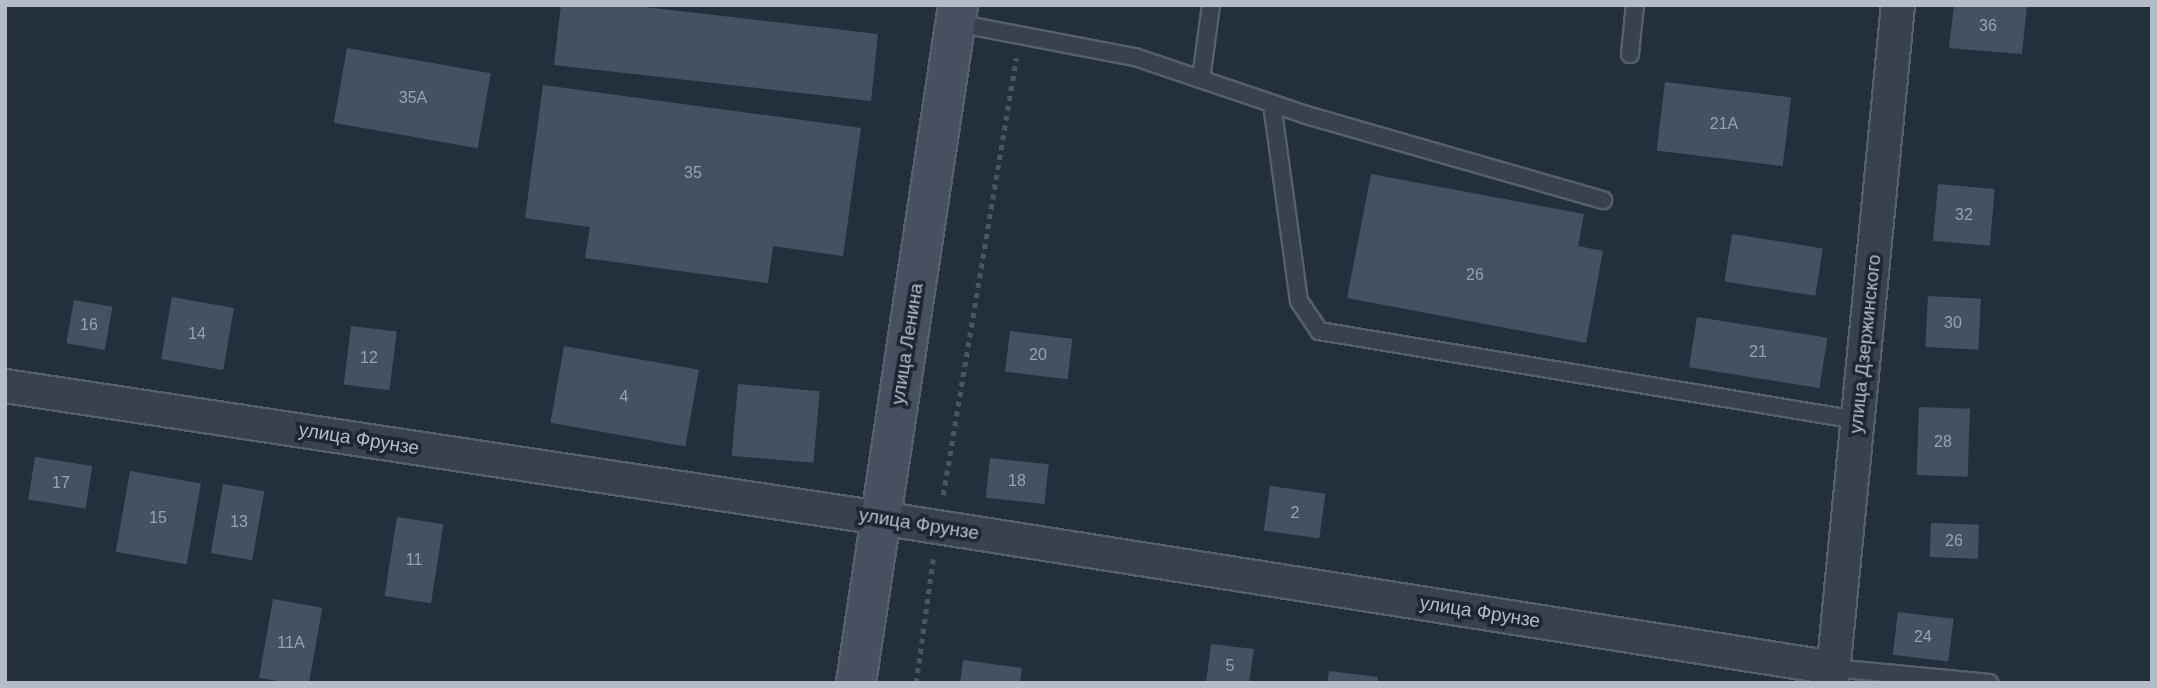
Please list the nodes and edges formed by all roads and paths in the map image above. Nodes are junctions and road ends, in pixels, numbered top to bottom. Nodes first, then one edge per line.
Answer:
1 (1211, 5) edge
2 (1635, 5) edge
3 (1898, 5) edge
4 (957, 14) edge
5 (1020, 35) junction
6 (1630, 54) dead end
7 (1201, 79) junction
8 (1272, 104) junction
9 (1603, 200) dead end
10 (5, 386) edge
11 (1857, 420) junction
12 (880, 518) junction
13 (937, 527) junction
14 (1832, 675) edge
15 (856, 683) edge
16 (916, 683) edge
17 (1989, 683) edge

1 - 7 lane
2 - 6 lane
3 - 11 street, улица Дзержинского
4 - 5 lane
4 - 12 main road, улица Ленина
5 - 7 lane
5 - 13 path
7 - 8 lane
8 - 9 lane
8 - 11 lane
10 - 12 street, улица Фрунзе
11 - 14 street, улица Дзержинского
12 - 13 street, улица Фрунзе
12 - 15 main road, улица Ленина
13 - 14 street, улица Фрунзе
13 - 16 path
14 - 17 lane

